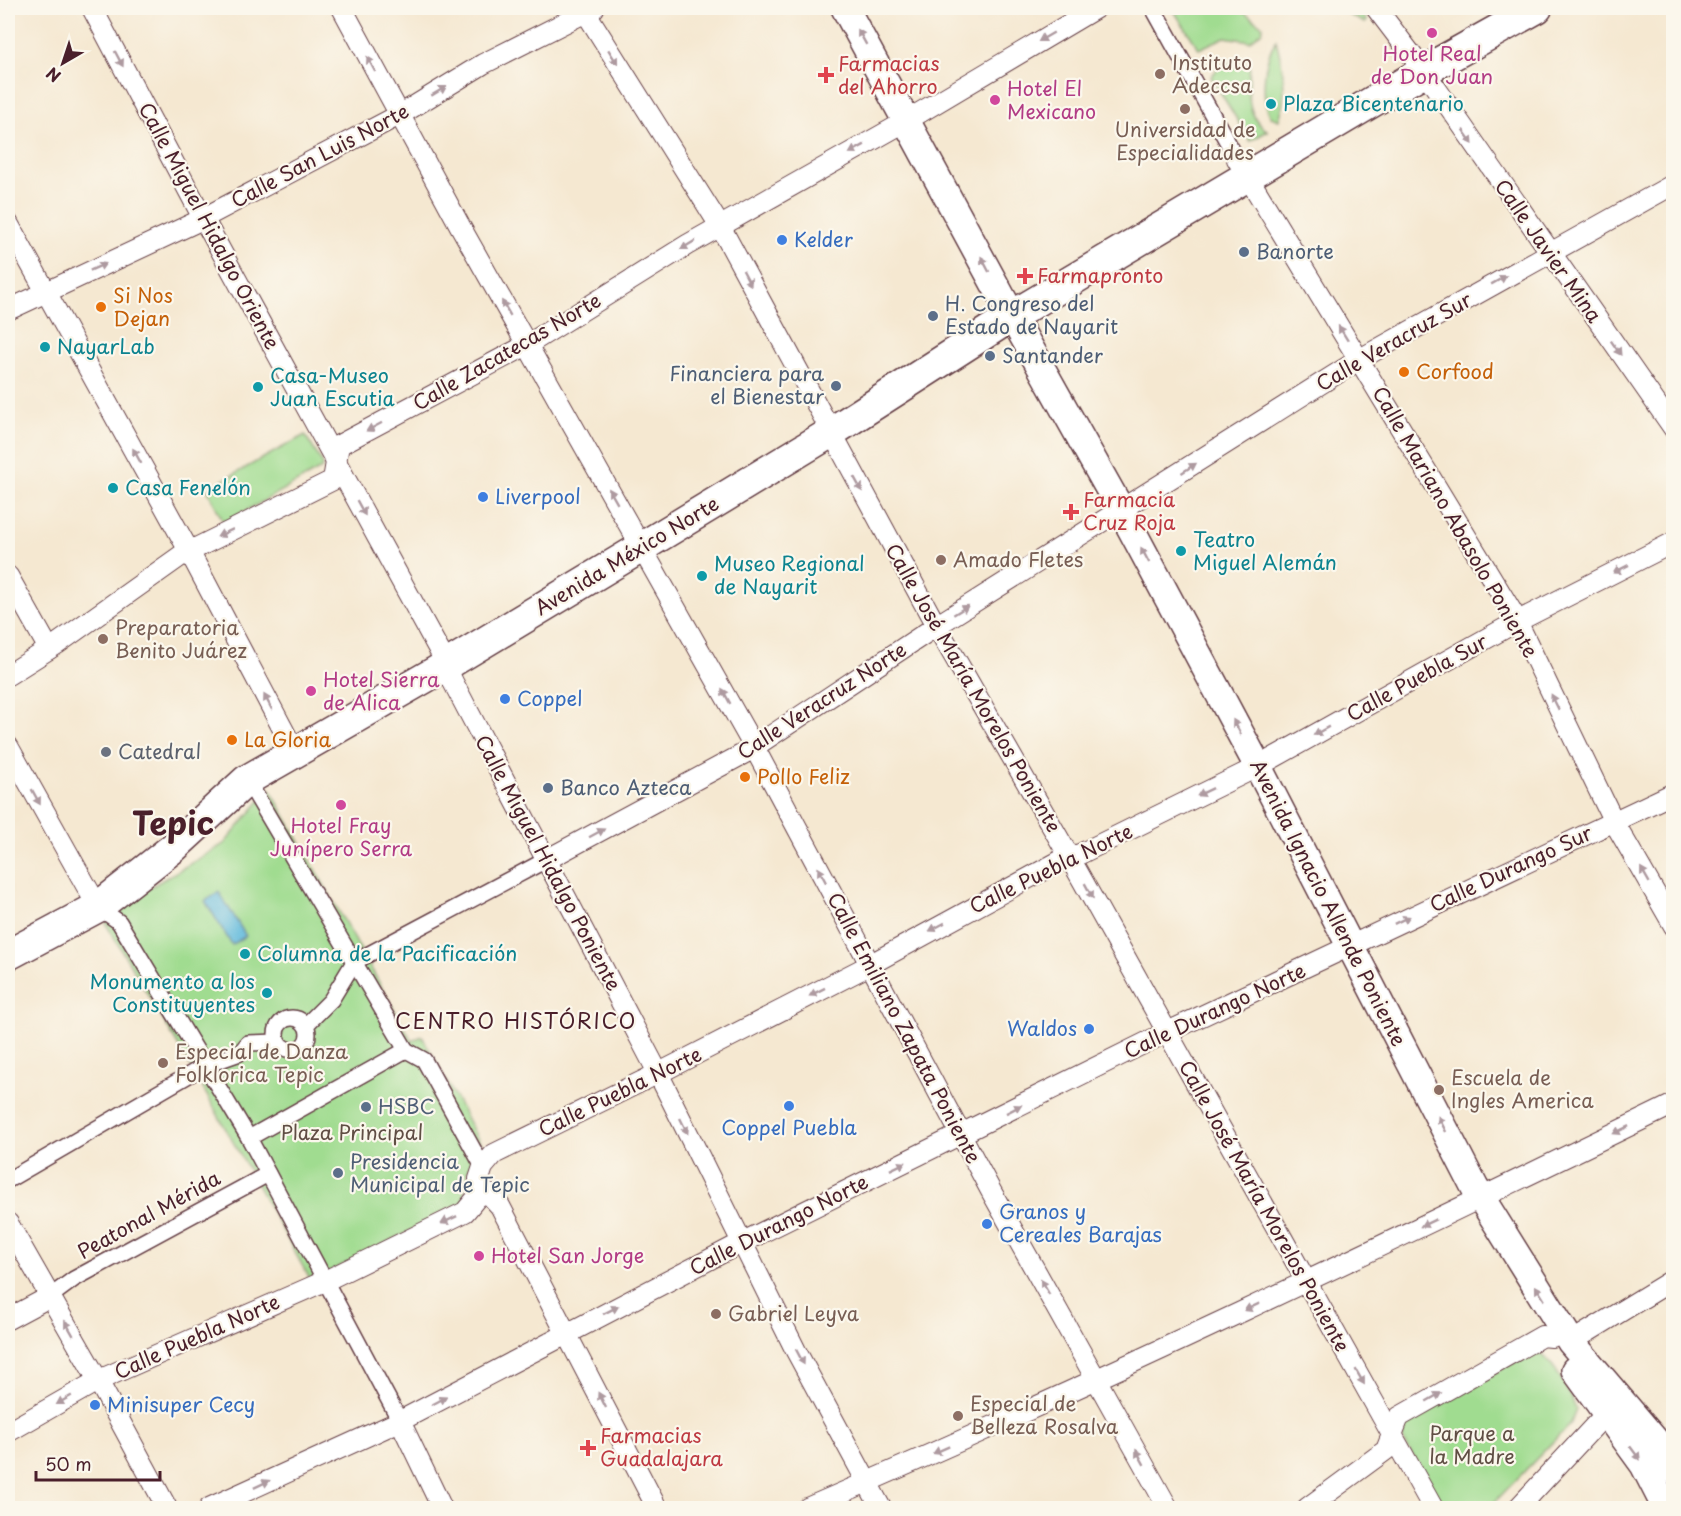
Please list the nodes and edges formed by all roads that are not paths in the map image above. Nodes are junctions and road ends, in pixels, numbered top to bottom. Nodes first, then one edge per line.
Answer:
1 (92, 8) edge
2 (342, 8) edge
3 (845, 8) edge
4 (1096, 8) edge
5 (1153, 8) edge
6 (1376, 8) edge
7 (1537, 8) edge
8 (587, 9) edge
9 (1424, 71) junction
10 (398, 115) junction
11 (908, 119) junction
12 (1247, 168) junction
13 (1674, 184) edge
14 (203, 218) junction
15 (8, 224) edge
16 (720, 226) junction
17 (1549, 252) junction
18 (45, 292) junction
19 (8, 310) edge
20 (1012, 316) junction
21 (527, 345) junction
22 (1360, 359) junction
23 (1674, 429) edge
24 (830, 433) junction
25 (335, 458) junction
26 (1121, 510) junction
27 (1674, 542) edge
28 (642, 547) junction
29 (189, 551) junction
30 (8, 576) edge
31 (1516, 622) junction
32 (937, 626) junction
33 (49, 649) junction
34 (446, 665) junction
35 (8, 675) edge
36 (8, 746) edge
37 (754, 747) junction
38 (296, 754) junction
39 (1257, 766) junction
40 (247, 780) junction
41 (1674, 793) edge
42 (1613, 820) junction
43 (1069, 856) junction
44 (546, 861) junction
45 (98, 907) junction
46 (1674, 926) edge
47 (1350, 946) junction
48 (8, 955) edge
49 (354, 962) junction
50 (869, 964) junction
51 (306, 1025) junction
52 (1167, 1032) junction
53 (278, 1042) junction
54 (406, 1050) junction
55 (206, 1065) junction
56 (658, 1073) junction
57 (1674, 1104) edge
58 (961, 1135) junction
59 (249, 1138) junction
60 (483, 1167) junction
61 (268, 1174) junction
62 (8, 1180) edge
63 (479, 1195) junction
64 (1480, 1197) junction
65 (8, 1223) edge
66 (741, 1243) junction
67 (1674, 1279) edge
68 (324, 1281) junction
69 (1305, 1282) junction
70 (51, 1296) junction
71 (8, 1319) edge
72 (568, 1333) junction
73 (1561, 1340) junction
74 (1097, 1378) junction
75 (99, 1380) junction
76 (1613, 1406) junction
77 (399, 1421) junction
78 (8, 1432) edge
79 (1393, 1434) junction
80 (1674, 1470) edge
81 (867, 1482) junction
82 (167, 1509) edge
83 (209, 1509) edge
84 (442, 1509) edge
85 (657, 1509) edge
86 (807, 1509) edge
87 (881, 1509) edge
88 (1168, 1509) edge
89 (1307, 1509) edge
90 (1433, 1509) edge
91 (1518, 1509) edge
92 (1666, 1509) edge

1 -> 14 street, Calle Miguel Hidalgo Oriente
10 -> 2 street, Calle Emiliano Zapata Poniente
11 -> 3 main road, Avenida Ignacio Allende Poniente
4 -> 11 street, Calle Zacatecas Norte
5 - 12 street
6 - 9 street, Calle Javier Mina
7 - 9 main road, Avenida México Norte
10 -> 8 street, Calle San Luis Norte
8 -> 16 street, Calle José María Morelos Poniente
9 - 12 main road, Avenida México Norte
9 -> 17 street, Calle Javier Mina
10 - 14 street, Calle San Luis Norte
21 -> 10 street, Calle Emiliano Zapata Poniente
11 -> 16 street, Calle Zacatecas Norte
20 -> 11 main road, Avenida Ignacio Allende Poniente
12 - 20 main road, Avenida México Norte
22 -> 12 street, Calle Mariano Abasolo Poniente
13 - 17 street, Calle Veracruz Sur
18 -> 14 street, Calle San Luis Norte
14 - 25 street, Calle Miguel Hidalgo Oriente
15 - 18 street
16 -> 21 street, Calle Zacatecas Norte
16 -> 24 street, Calle José María Morelos Poniente
22 -> 17 street, Calle Veracruz Sur
17 -> 23 street, Calle Javier Mina
18 - 19 street, Calle San Luis Norte
29 -> 18 street
20 - 24 main road, Avenida México Norte
20 - 26 main road, Avenida Ignacio Allende Poniente
21 -> 25 street, Calle Zacatecas Norte
28 -> 21 street, Calle Emiliano Zapata Poniente
26 -> 22 street, Calle Veracruz Sur
22 - 31 street, Calle Mariano Abasolo Poniente
24 - 28 main road, Avenida México Norte
24 -> 32 street, Calle José María Morelos Poniente
25 -> 29 street, Calle Zacatecas Norte
25 -> 34 street, Calle Miguel Hidalgo Oriente
32 -> 26 street, Calle Veracruz Norte
39 -> 26 main road, Avenida Ignacio Allende Poniente
27 -> 31 street, Calle Puebla Sur
28 - 34 main road, Avenida México Norte
37 -> 28 street, Calle Emiliano Zapata Poniente
29 - 33 street, Calle Zacatecas Norte
38 -> 29 street
30 - 33 street
31 -> 39 street, Calle Puebla Sur
42 -> 31 street, Calle Mariano Abasolo Poniente
32 - 37 street, Calle Veracruz Norte
32 - 43 street, Calle José María Morelos Poniente
33 - 35 street, Calle Zacatecas Norte
34 - 38 main road, Avenida México Norte
34 - 44 street, Calle Miguel Hidalgo Poniente
36 -> 45 street
44 -> 37 street, Calle Veracruz Norte
50 -> 37 street, Calle Emiliano Zapata Poniente
38 - 40 main road, Avenida México Norte
39 -> 43 street, Calle Puebla Norte
39 - 47 main road, Avenida Ignacio Allende Poniente
40 - 45 main road, Avenida México Norte
40 - 49 street
41 - 42 street, Calle Durango Sur
46 -> 42 street, Calle Mariano Abasolo Poniente
47 -> 42 street, Calle Durango Sur
43 -> 50 street, Calle Puebla Norte
43 -> 52 street, Calle José María Morelos Poniente
44 - 49 street
44 - 56 street, Calle Miguel Hidalgo Poniente
45 - 48 main road, Avenida México Norte
45 - 55 street
47 - 52 street, Calle Durango Norte
64 -> 47 main road, Avenida Ignacio Allende Poniente
49 - 51 street
49 - 54 street
50 -> 56 street, Calle Puebla Norte
50 - 58 street, Calle Emiliano Zapata Poniente
51 - 53 street
51 - 53 street
58 -> 52 street, Calle Durango Norte
52 - 69 street, Calle José María Morelos Poniente
53 - 55 street
54 - 59 street
54 - 60 street
55 - 59 street
55 - 62 street
56 - 60 street, Calle Puebla Norte
56 -> 66 street, Calle Miguel Hidalgo Poniente
57 -> 64 street
66 -> 58 street, Calle Durango Norte
74 -> 58 street, Calle Emiliano Zapata Poniente
59 - 61 street
60 - 63 street
61 - 68 street
61 - 70 street, Peatonal Mérida
63 -> 68 street, Calle Puebla Norte
63 - 72 street
64 -> 69 street
73 -> 64 main road, Avenida Ignacio Allende Poniente
65 - 70 street
72 -> 66 street, Calle Durango Norte
66 -> 81 street, Calle Miguel Hidalgo Poniente
67 - 73 street
68 - 75 street, Calle Puebla Norte
68 - 77 street
69 -> 74 street
69 -> 79 street, Calle José María Morelos Poniente
70 - 71 street
75 -> 70 street
77 -> 72 street, Calle Durango Norte
85 -> 72 street
73 - 76 main road, Avenida Ignacio Allende Poniente
79 -> 73 street
74 -> 81 street
88 -> 74 street, Calle Emiliano Zapata Poniente
75 -> 78 street, Calle Puebla Norte
75 - 82 street
76 - 80 main road, Avenida Ignacio Allende Poniente
76 - 91 street
76 -> 92 main road, Avenida Ignacio Allende Poniente
83 -> 77 street, Calle Durango Norte
77 - 84 street
79 - 89 street
79 - 90 street, Calle José María Morelos Poniente
81 - 86 street
81 - 87 street, Calle Miguel Hidalgo Poniente

